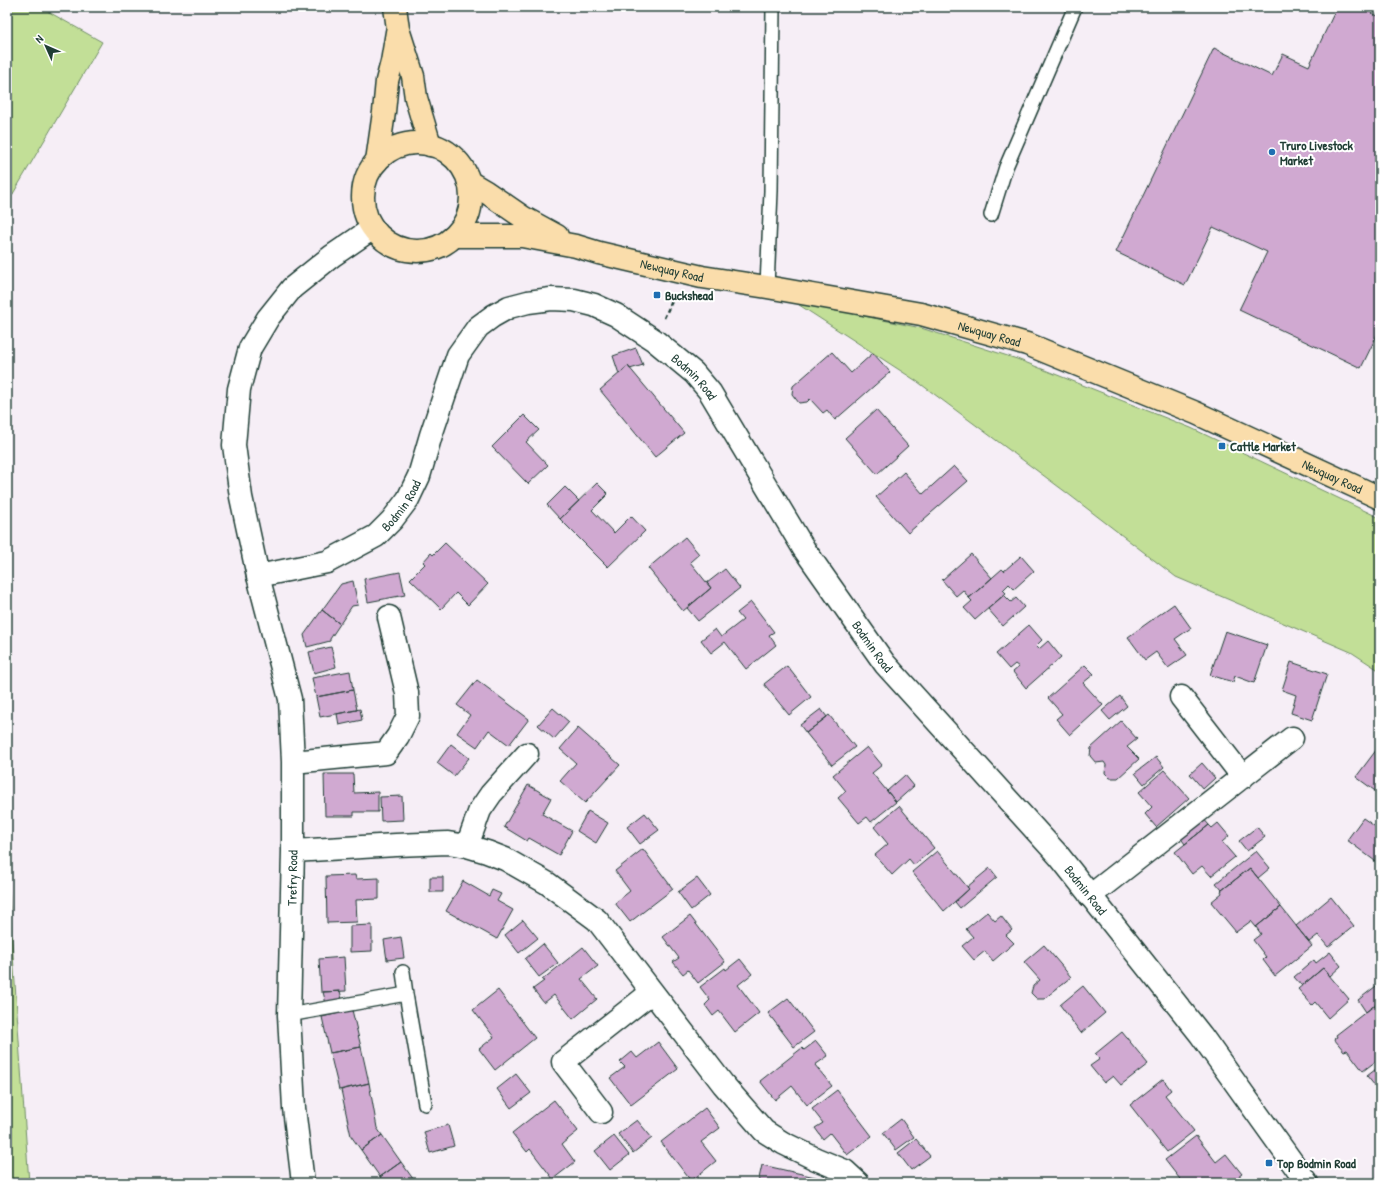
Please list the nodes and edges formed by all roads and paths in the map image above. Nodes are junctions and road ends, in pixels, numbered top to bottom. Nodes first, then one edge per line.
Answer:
1 (395, 7) edge
2 (773, 7) edge
3 (1075, 7) edge
4 (398, 29) junction
5 (430, 145) junction
6 (377, 161) junction
7 (469, 182) junction
8 (991, 215) dead end
9 (373, 228) junction
10 (455, 236) junction
11 (576, 246) junction
12 (686, 273) junction
13 (767, 287) junction
14 (654, 340) junction
15 (1380, 498) edge
16 (258, 576) junction
17 (389, 617) dead end
18 (1180, 697) dead end
19 (1292, 738) dead end
20 (527, 754) dead end
21 (293, 762) junction
22 (1243, 777) junction
23 (467, 846) junction
24 (293, 851) junction
25 (1090, 896) junction
26 (403, 972) dead end
27 (652, 992) junction
28 (406, 994) junction
29 (289, 1015) junction
30 (425, 1104) dead end
31 (601, 1112) dead end
32 (303, 1183) edge
33 (858, 1183) edge
34 (1307, 1183) edge

1 - 4 highway
2 - 13 lane
3 - 8 lane
4 - 5 highway
4 - 6 highway
5 - 6 highway
5 - 7 highway
6 - 9 highway
7 - 10 highway
7 - 11 highway, Newquay Road
9 - 10 highway
9 - 16 street
10 - 11 highway, Newquay Road
11 - 12 highway, Newquay Road
12 - 13 highway, Newquay Road
12 - 14 path
13 - 15 highway, Newquay Road
14 - 16 street, Bodmin Road
14 - 25 street, Bodmin Road
16 - 21 street, Trefry Road
17 - 21 street
18 - 22 street
19 - 22 street
20 - 23 street
21 - 24 street, Trefry Road
22 - 25 street
23 - 24 street
23 - 27 street
24 - 29 street, Trefry Road
25 - 34 street, Bodmin Road
26 - 28 lane
27 - 31 street
27 - 33 street
28 - 29 lane
28 - 30 lane
29 - 32 street, Trefry Road

